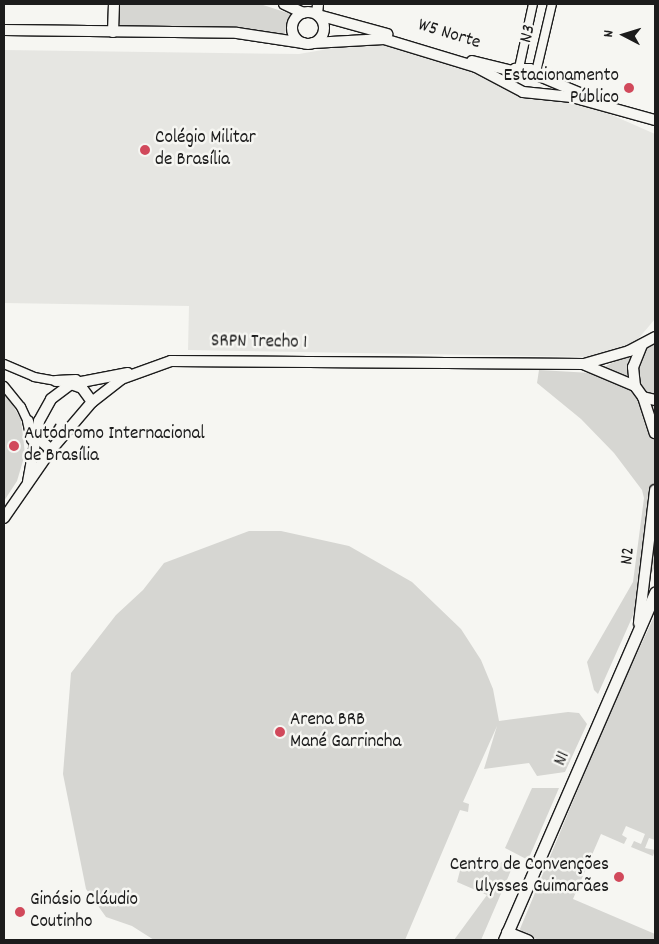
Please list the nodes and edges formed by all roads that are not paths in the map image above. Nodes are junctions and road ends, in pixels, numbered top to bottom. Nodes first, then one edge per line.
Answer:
1 (114, 4) edge
2 (284, 4) edge
3 (533, 4) edge
4 (552, 4) edge
5 (304, 10) edge
6 (318, 11) edge
7 (4, 30) edge
8 (113, 32) junction
9 (308, 43) junction
10 (516, 69) junction
11 (537, 74) junction
12 (511, 86) junction
13 (534, 92) junction
14 (655, 114) edge
15 (655, 120) edge
16 (655, 336) edge
17 (644, 343) junction
18 (4, 364) edge
19 (584, 364) junction
20 (136, 372) junction
21 (87, 380) junction
22 (56, 381) junction
23 (71, 384) junction
24 (4, 386) edge
25 (636, 386) junction
26 (643, 397) junction
27 (655, 400) edge
28 (92, 402) junction
29 (28, 421) junction
30 (655, 433) edge
31 (35, 434) junction
32 (33, 449) junction
33 (51, 450) junction
34 (28, 484) junction
35 (655, 490) edge
36 (4, 518) edge
37 (655, 592) edge
38 (639, 627) junction
39 (505, 936) edge
40 (527, 940) edge

1 - 8 main road
2 - 5 main road
3 - 10 street
4 - 11 street, N3
5 - 6 main road
5 - 9 main road
6 - 9 main road
6 - 10 main road, W5 Norte
7 - 8 main road
8 - 9 main road
9 - 12 main road
10 - 11 main road, W5 Norte
10 - 12 main road
11 - 13 main road
11 - 14 main road
12 - 13 main road
13 - 15 main road
16 - 17 main road, SRPN Trecho 1
17 - 19 main road, SRPN Trecho 1
17 - 25 main road
18 - 22 street
19 - 20 main road, SRPN Trecho 1
19 - 25 main road, SRPN Trecho 1
20 - 21 main road
20 - 28 main road, SRPN Trecho 1
21 - 22 main road
21 - 23 main road
22 - 23 street
23 - 28 main road
23 - 31 main road
24 - 29 street
25 - 26 main road
26 - 27 main road
26 - 30 main road
28 - 33 main road, SRPN Trecho 1
29 - 31 street
29 - 32 main road
31 - 32 main road
31 - 33 main road
32 - 34 main road
33 - 34 main road, SRPN Trecho 1
34 - 36 main road, SRPN Trecho 1
35 - 38 main road, N2
37 - 38 highway, N1
38 - 39 highway, N1
39 - 40 highway

